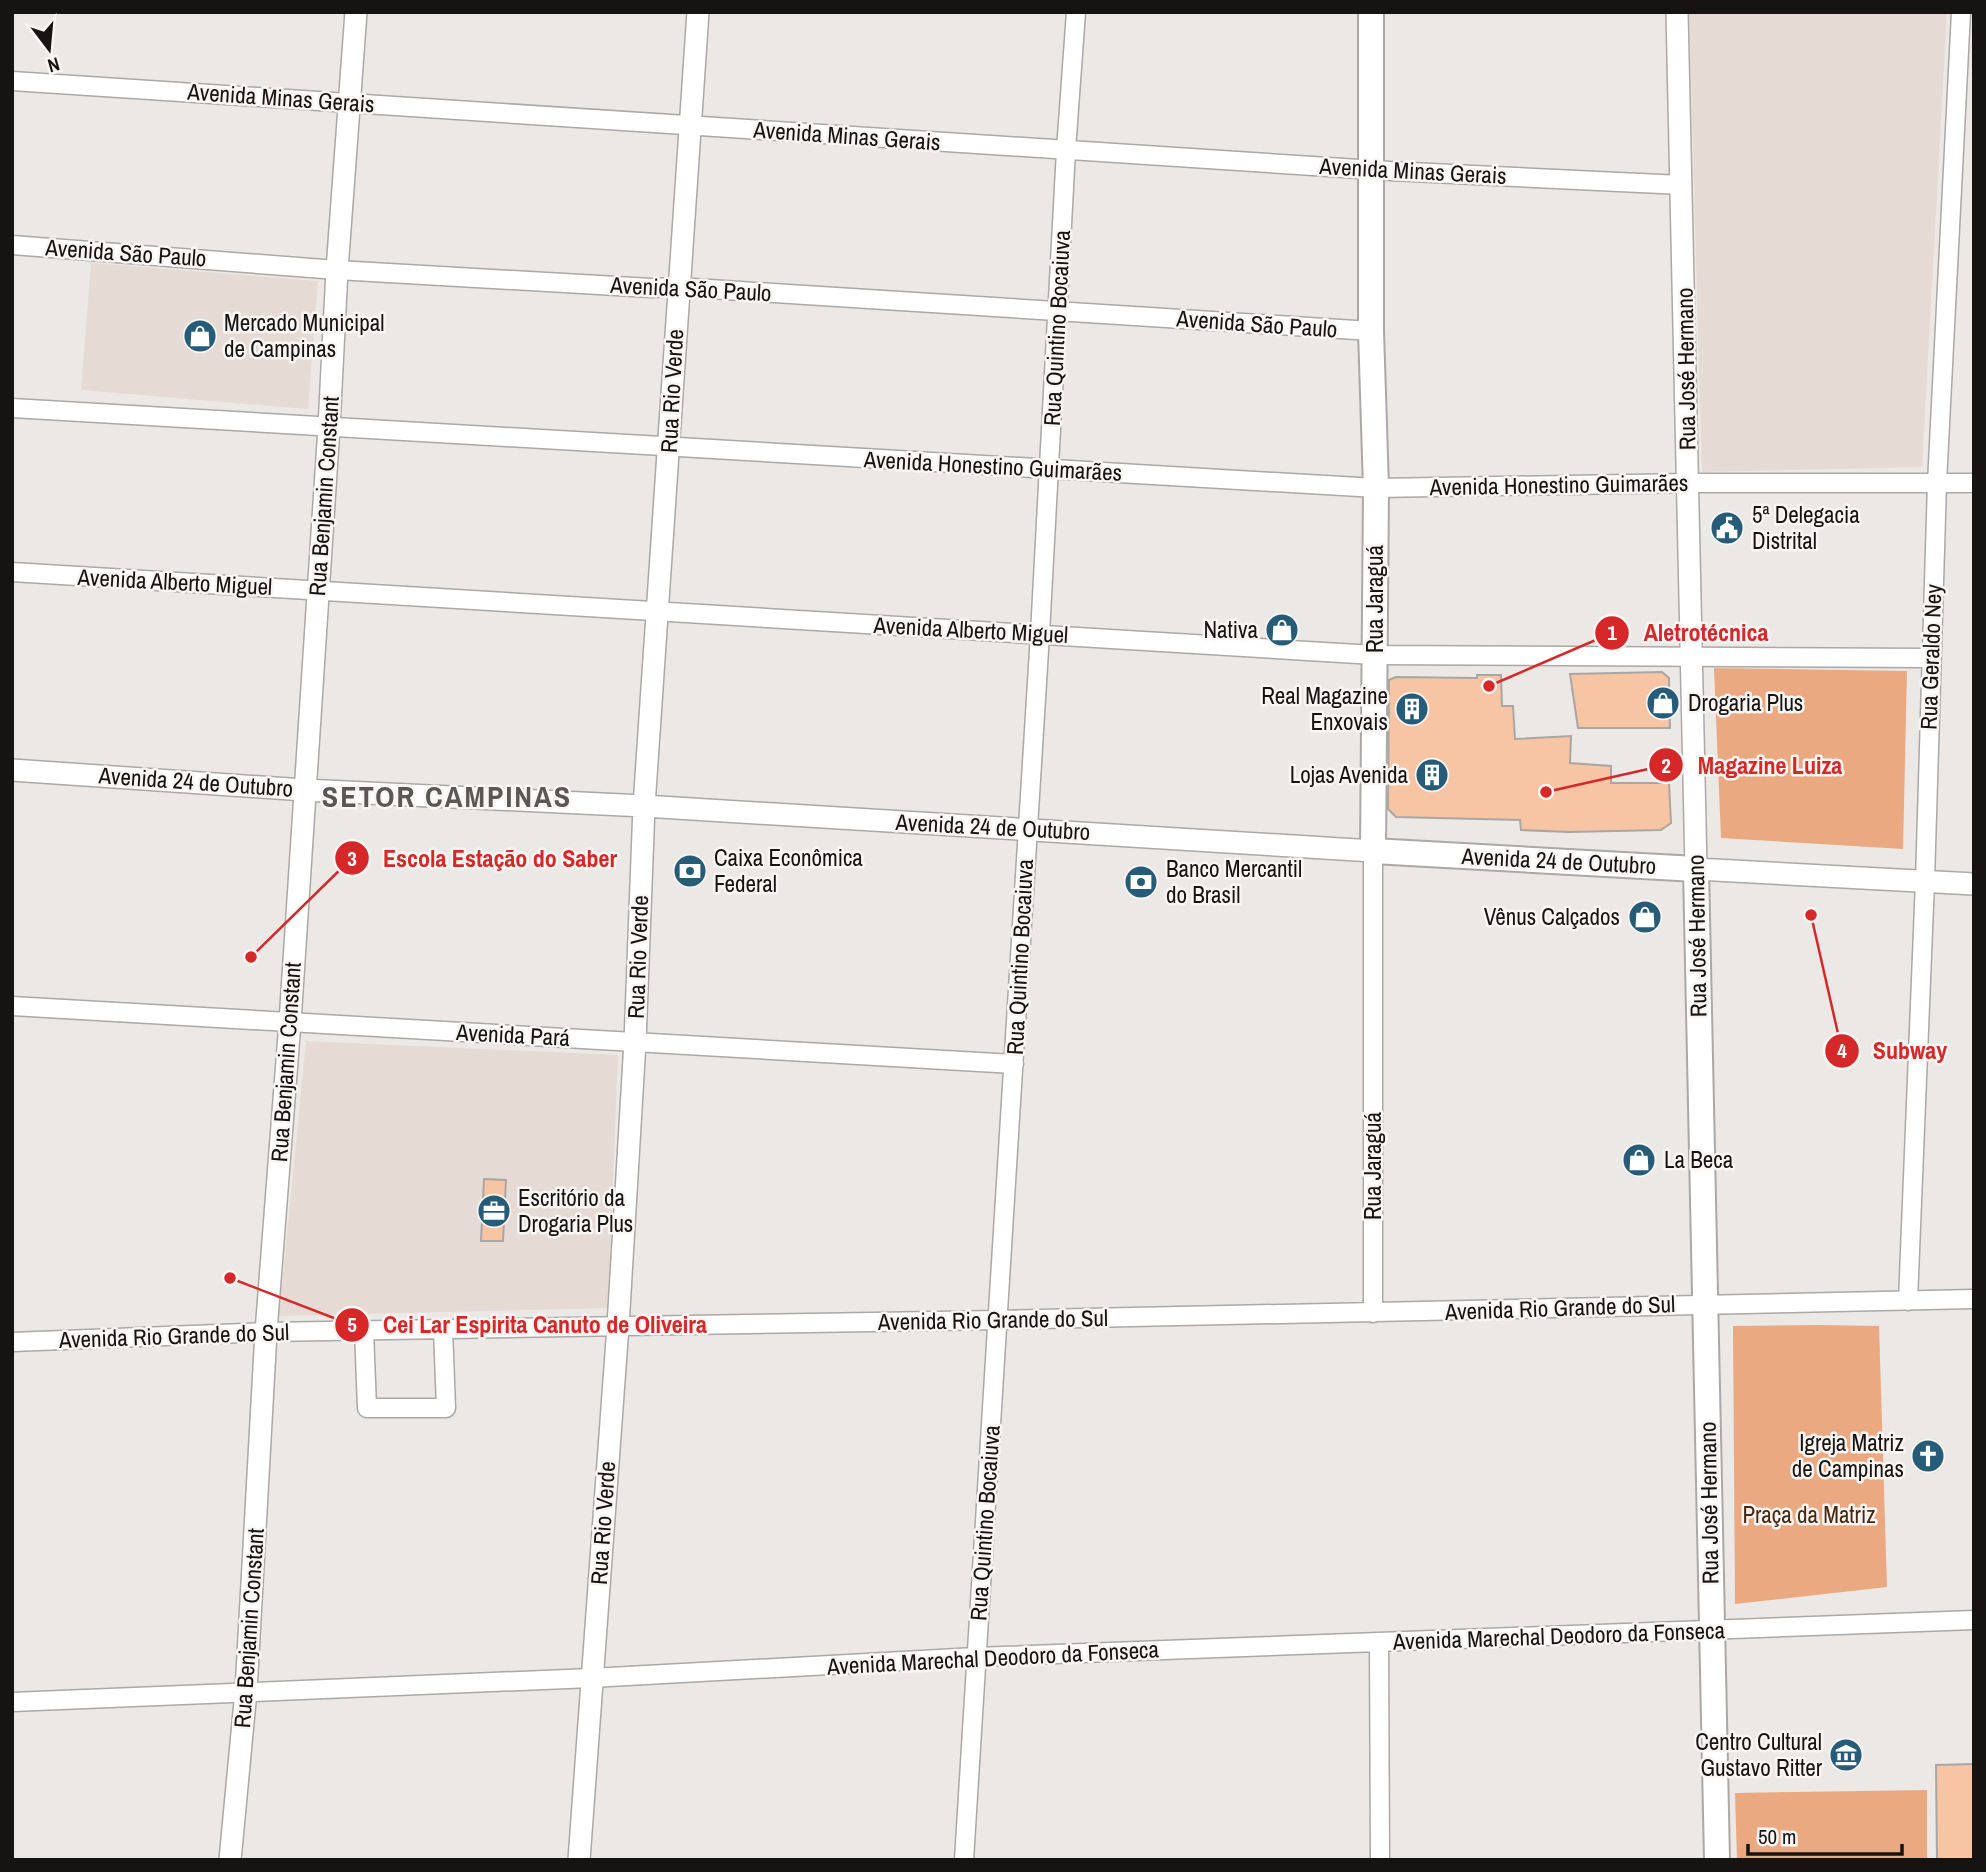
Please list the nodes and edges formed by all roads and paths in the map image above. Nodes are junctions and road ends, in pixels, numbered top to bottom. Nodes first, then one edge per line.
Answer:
1 (356, 12) edge
2 (698, 12) edge
3 (1076, 12) edge
4 (1371, 12) edge
5 (1677, 12) edge
6 (1961, 12) edge
7 (12, 81) edge
8 (349, 103) junction
9 (690, 125) junction
10 (1066, 150) junction
11 (1372, 169) junction
12 (1682, 185) junction
13 (12, 245) edge
14 (337, 270) junction
15 (678, 288) junction
16 (1058, 312) junction
17 (1371, 331) junction
18 (12, 408) edge
19 (328, 427) junction
20 (669, 447) junction
21 (1049, 469) junction
22 (1937, 483) junction
23 (1974, 483) edge
24 (1688, 484) junction
25 (1376, 488) junction
26 (12, 572) edge
27 (317, 591) junction
28 (657, 611) junction
29 (1040, 634) junction
30 (1374, 655) junction
31 (1692, 656) junction
32 (1931, 658) junction
33 (12, 770) edge
34 (304, 790) junction
35 (643, 806) junction
36 (1028, 830) junction
37 (1373, 851) junction
38 (1696, 869) junction
39 (1925, 881) junction
40 (1974, 884) edge
41 (12, 1006) edge
42 (290, 1023) junction
43 (635, 1042) junction
44 (1014, 1064) junction
45 (1974, 1299) edge
46 (1908, 1301) junction
47 (1705, 1304) junction
48 (1373, 1313) junction
49 (999, 1320) junction
50 (618, 1326) junction
51 (443, 1329) junction
52 (364, 1331) junction
53 (266, 1332) junction
54 (12, 1342) edge
55 (1974, 1620) edge
56 (1712, 1630) junction
57 (1379, 1643) junction
58 (975, 1657) junction
59 (591, 1678) junction
60 (246, 1691) junction
61 (12, 1702) edge
62 (230, 1860) edge
63 (579, 1860) edge
64 (964, 1860) edge
65 (1380, 1860) edge
66 (1717, 1860) edge

1 - 8 street, Rua Benjamin Constant
2 - 9 street, Rua Rio Verde
3 - 10 street, Rua Quintino Bocaiuva
4 - 11 main road, Rua Jaraguá
5 - 12 street, Rua José Hermano
6 - 22 street, Rua Geraldo Ney
7 - 8 street, Avenida Minas Gerais
8 - 9 street, Avenida Minas Gerais
8 - 14 street, Rua Benjamin Constant
9 - 10 street, Avenida Minas Gerais
9 - 15 street, Rua Rio Verde
10 - 11 street, Avenida Minas Gerais
10 - 16 street, Rua Quintino Bocaiuva
11 - 12 street, Avenida Minas Gerais
11 - 17 main road, Rua Jaraguá
12 - 24 street, Rua José Hermano
13 - 14 street, Avenida São Paulo
14 - 15 street, Avenida São Paulo
14 - 19 street, Rua Benjamin Constant
15 - 16 street, Avenida São Paulo
15 - 20 street, Rua Rio Verde
16 - 17 street, Avenida São Paulo
16 - 21 street, Rua Quintino Bocaiuva
17 - 25 main road, Rua Jaraguá
18 - 19 street, Avenida Honestino Guimarães
19 - 20 street, Avenida Honestino Guimarães
19 - 27 street, Rua Benjamin Constant
20 - 21 street, Avenida Honestino Guimarães
20 - 28 street, Rua Rio Verde
21 - 25 street, Avenida Honestino Guimarães
21 - 29 street, Rua Quintino Bocaiuva
22 - 23 street, Avenida Honestino Guimarães
22 - 24 street, Avenida Honestino Guimarães
22 - 32 street, Rua Geraldo Ney
24 - 25 street, Avenida Honestino Guimarães
24 - 31 street, Rua José Hermano
25 - 30 main road, Rua Jaraguá
26 - 27 street, Avenida Alberto Miguel
27 - 28 street, Avenida Alberto Miguel
27 - 34 street, Rua Benjamin Constant
28 - 29 street, Avenida Alberto Miguel
28 - 35 street, Rua Rio Verde
29 - 30 street, Avenida Alberto Miguel
29 - 36 street, Rua Quintino Bocaiuva
30 - 31 street, Avenida Alberto Miguel
30 - 37 main road, Rua Jaraguá
31 - 32 street, Avenida Alberto Miguel
31 - 38 street, Rua José Hermano
32 - 39 street, Rua Geraldo Ney
33 - 34 street, Avenida 24 de Outubro
34 - 35 street, Avenida 24 de Outubro
34 - 42 street, Rua Benjamin Constant
35 - 36 street, Avenida 24 de Outubro
35 - 43 street, Rua Rio Verde
36 - 37 street, Avenida 24 de Outubro
36 - 44 street, Rua Quintino Bocaiuva
37 - 38 main road, Avenida 24 de Outubro
37 - 48 street, Rua Jaraguá
38 - 39 street, Avenida 24 de Outubro
38 - 47 main road, Rua José Hermano
39 - 40 street, Avenida 24 de Outubro
39 - 46 street, Rua Geraldo Ney
41 - 42 street, Avenida Pará
42 - 43 street, Avenida Pará
42 - 53 street, Rua Benjamin Constant
43 - 44 street, Avenida Pará
43 - 50 street, Rua Rio Verde
44 - 49 street, Rua Quintino Bocaiuva
45 - 46 street, Avenida Rio Grande do Sul
46 - 47 street, Avenida Rio Grande do Sul
47 - 48 street, Avenida Rio Grande do Sul
47 - 56 main road, Rua José Hermano
48 - 49 street, Avenida Rio Grande do Sul
49 - 50 street, Avenida Rio Grande do Sul
49 - 58 street, Rua Quintino Bocaiuva
50 - 51 street, Avenida Rio Grande do Sul
50 - 59 street, Rua Rio Verde
51 - 52 street, Avenida Rio Grande do Sul
51 - 52 street
52 - 53 street, Avenida Rio Grande do Sul
53 - 54 street, Avenida Rio Grande do Sul
53 - 60 street, Rua Benjamin Constant
55 - 56 street, Avenida Marechal Deodoro da Fonseca
56 - 57 street, Avenida Marechal Deodoro da Fonseca
56 - 66 main road, Rua José Hermano
57 - 58 street, Avenida Marechal Deodoro da Fonseca
57 - 65 street
58 - 59 street, Avenida Marechal Deodoro da Fonseca
58 - 64 street, Rua Quintino Bocaiuva
59 - 60 street, Avenida Marechal Deodoro da Fonseca
59 - 63 street, Rua Rio Verde
60 - 61 street, Avenida Marechal Deodoro da Fonseca
60 - 62 street, Rua Benjamin Constant

